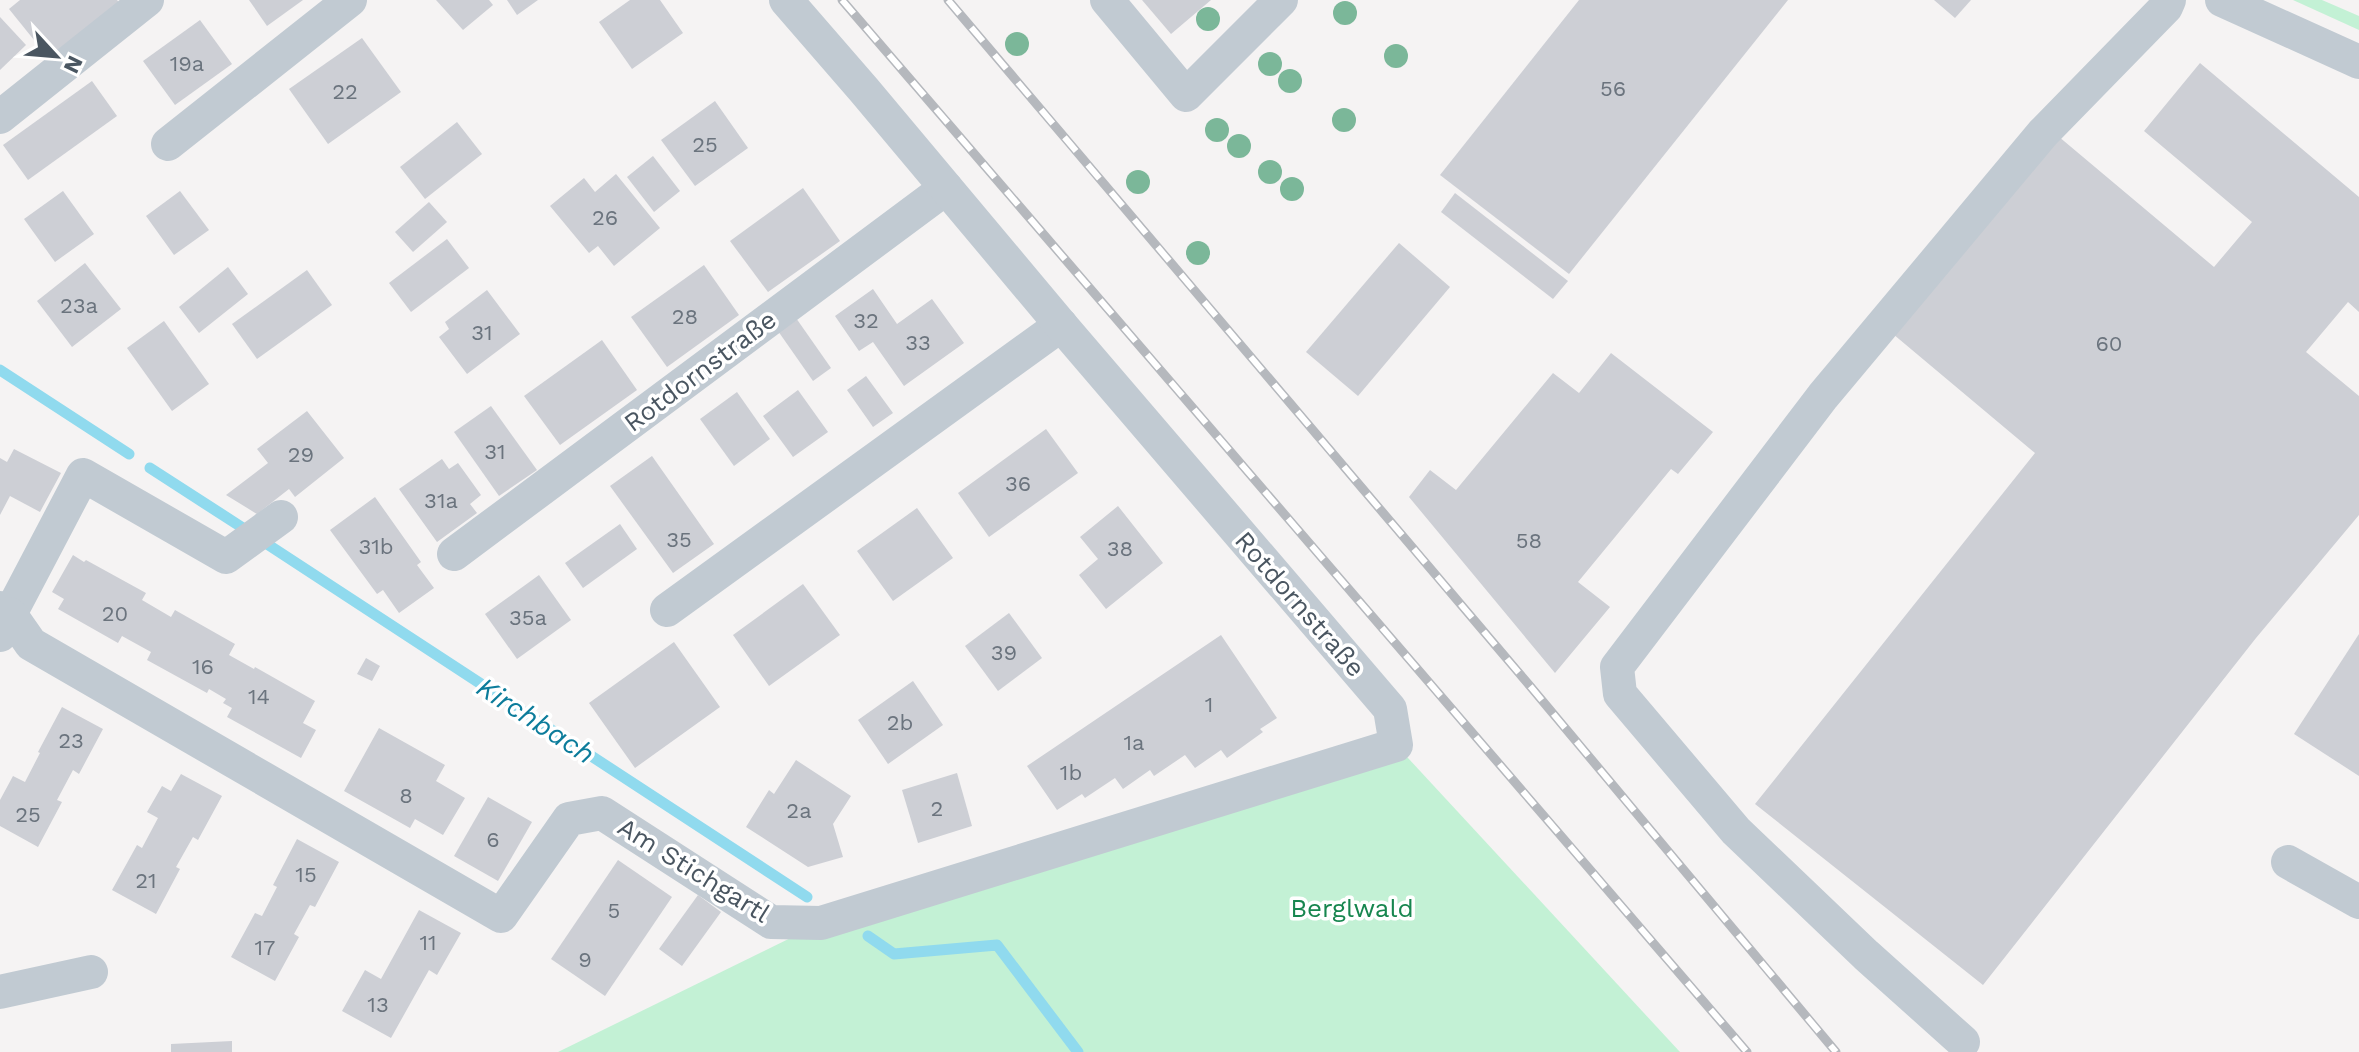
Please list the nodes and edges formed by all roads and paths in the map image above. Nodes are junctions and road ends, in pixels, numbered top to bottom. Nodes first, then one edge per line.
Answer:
1 (147, 0) edge
2 (350, 0) edge
3 (786, 0) edge
4 (1107, 0) edge
5 (1281, 0) edge
6 (2169, 0) edge
7 (2222, 0) edge
8 (2359, 62) edge
9 (0, 117) edge
10 (168, 144) dead end
11 (946, 188) junction
12 (1061, 325) junction
13 (281, 517) dead end
14 (454, 554) dead end
15 (667, 610) dead end
16 (3, 619) edge
17 (1396, 745) joint
18 (2288, 862) dead end
19 (2359, 902) edge
20 (91, 972) dead end
21 (0, 992) edge
22 (1963, 1042) dead end

1 - 9 street
2 - 10 street
3 - 11 street, Rotdornstraße
4 - 5 street
6 - 22 street
7 - 8 street
11 - 12 street, Rotdornstraße
11 - 14 street, Rotdornstraße
12 - 15 street
12 - 17 street, Rotdornstraße
13 - 16 street
16 - 17 street, Am Stichgartl
18 - 19 street
20 - 21 street

